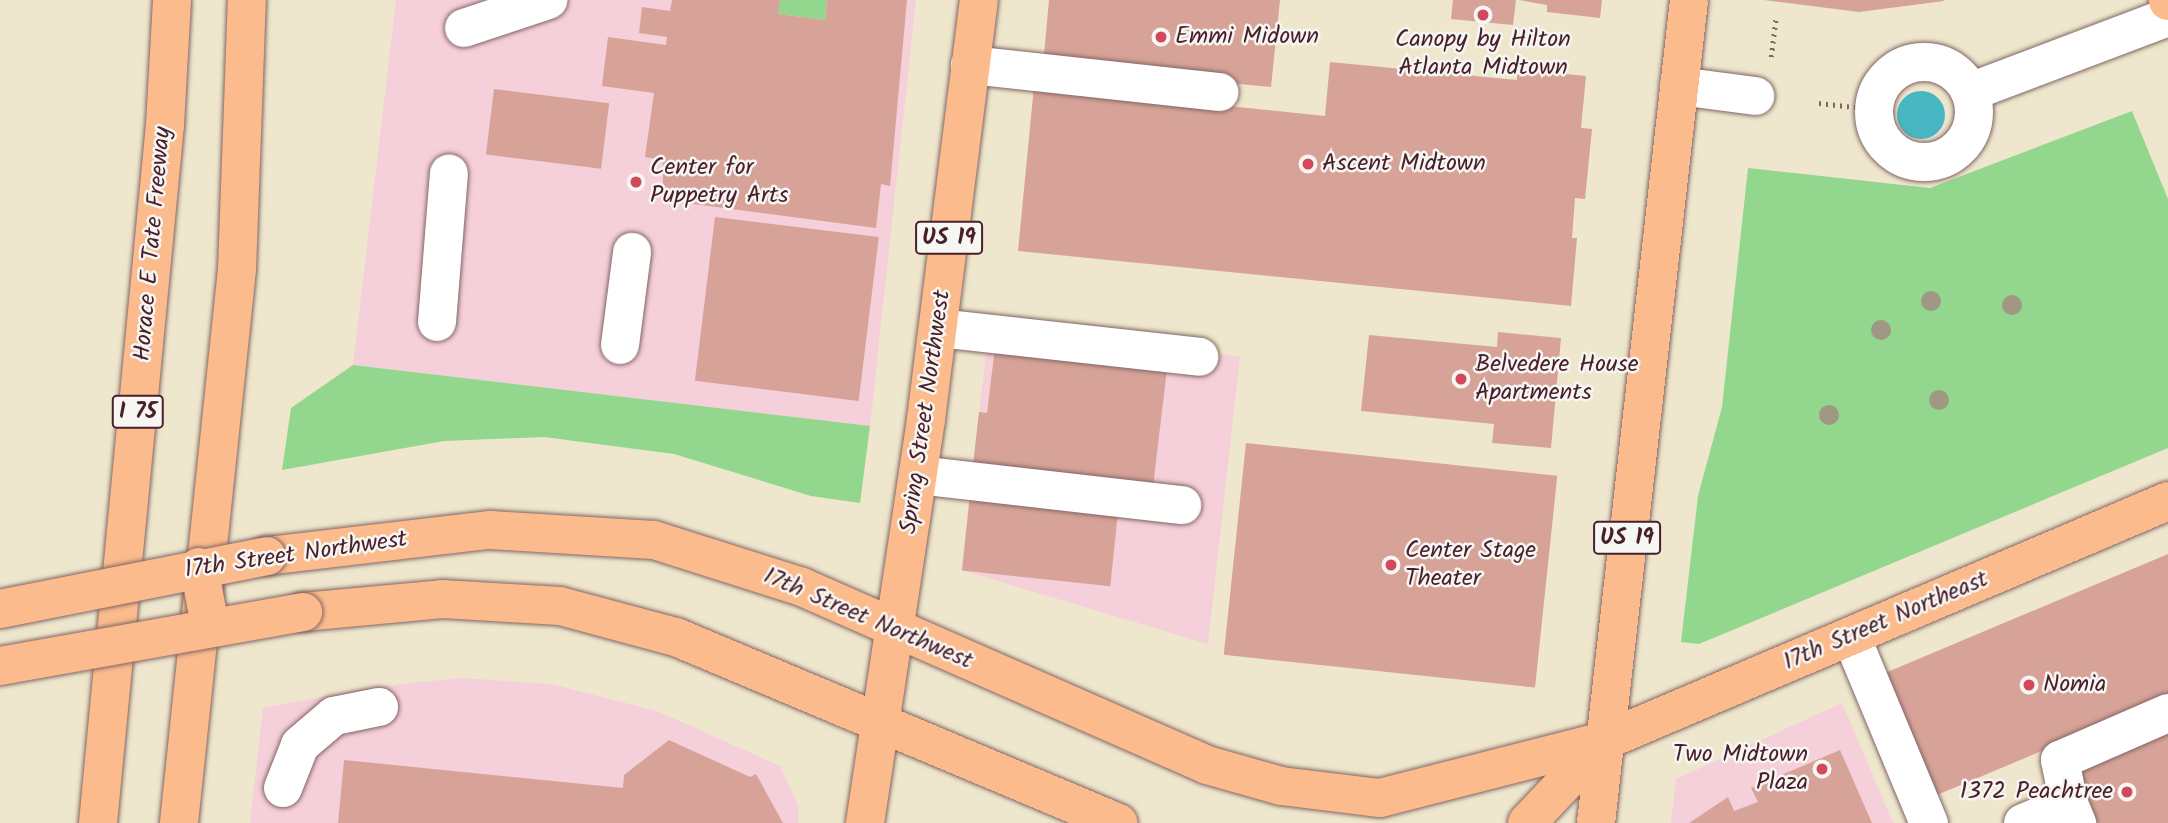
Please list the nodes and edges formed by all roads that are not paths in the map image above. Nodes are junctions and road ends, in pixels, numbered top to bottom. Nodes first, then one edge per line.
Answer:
1 (172, 0) edge
2 (247, 0) edge
3 (548, 0) edge
4 (979, 0) edge
5 (1689, 0) edge
6 (2168, 17) edge
7 (464, 28) dead end
8 (970, 65) junction
9 (1679, 86) junction
10 (1220, 92) dead end
11 (1970, 92) junction
12 (1755, 96) dead end
13 (449, 173) dead end
14 (632, 252) dead end
15 (437, 322) dead end
16 (937, 328) junction
17 (620, 345) dead end
18 (1199, 357) dead end
19 (918, 475) junction
20 (2168, 501) edge
21 (1182, 505) dead end
22 (199, 567) junction
23 (0, 609) edge
24 (210, 626) junction
25 (895, 629) junction
26 (1852, 636) junction
27 (0, 666) edge
28 (379, 707) dead end
29 (2168, 713) edge
30 (880, 723) junction
31 (1604, 741) junction
32 (283, 788) dead end
33 (2073, 814) edge
34 (98, 823) edge
35 (179, 823) edge
36 (199, 823) edge
37 (865, 823) edge
38 (1118, 823) edge
39 (1527, 823) edge
40 (1596, 823) edge
41 (1928, 823) edge
42 (2023, 823) edge

1 - 34 main road, Horace E Tate Freeway / I 75
2 - 35 main road
3 - 7 lane
4 - 8 main road, Spring Street Northwest / US 19
5 - 9 main road, US 19
6 - 11 lane
8 - 10 lane
8 - 16 main road, Spring Street Northwest / US 19
9 - 12 lane
9 - 31 main road, US 19
11 - 11 lane
13 - 15 lane
14 - 17 lane
16 - 18 lane
16 - 19 main road, Spring Street Northwest / US 19
19 - 21 lane
19 - 25 main road, Spring Street Northwest / US 19
20 - 26 main road, 17th Street Northeast
22 - 23 main road, 17th Street Northwest, bridge
22 - 24 main road, bridge
22 - 25 main road, 17th Street Northwest, bridge
24 - 27 main road, bridge
24 - 30 main road, bridge
24 - 36 main road
25 - 30 main road, Spring Street Northwest / US 19
25 - 31 main road, 17th Street Northwest
26 - 31 main road, 17th Street Northeast
26 - 41 lane
28 - 32 lane
29 - 33 lane
30 - 37 main road, Spring Street Northwest / US 19
30 - 38 main road
31 - 39 main road
31 - 40 main road, US 19
33 - 42 lane

